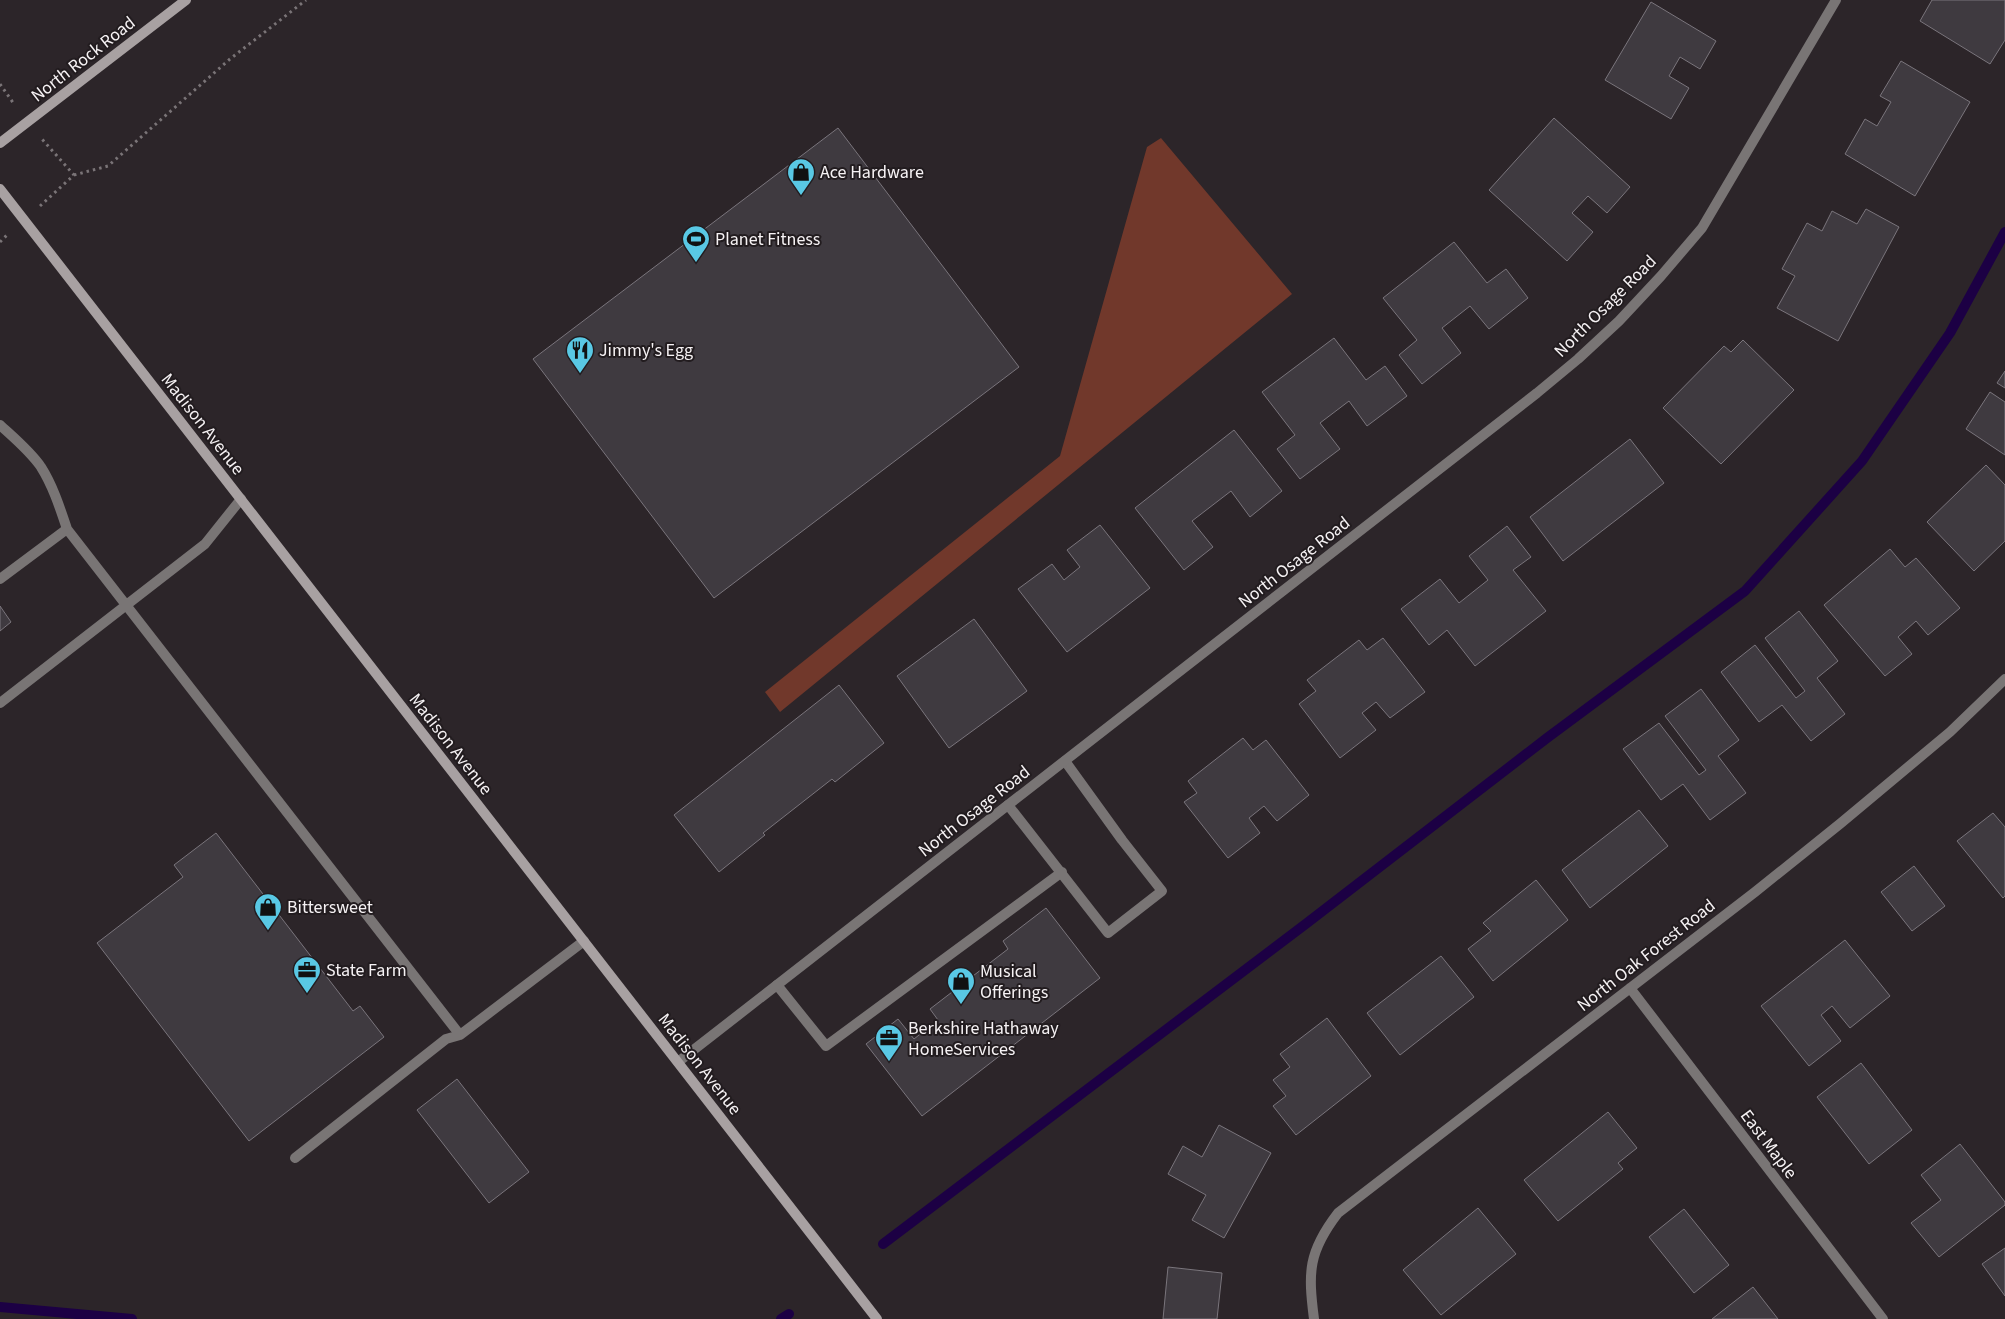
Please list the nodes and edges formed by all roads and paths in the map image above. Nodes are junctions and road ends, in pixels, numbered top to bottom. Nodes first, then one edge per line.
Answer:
1 (186, 0) edge
2 (306, 0) edge
3 (1836, 0) edge
4 (0, 84) edge
5 (27, 122) junction
6 (0, 143) edge
7 (74, 175) junction
8 (0, 189) edge
9 (24, 220) junction
10 (0, 242) edge
11 (0, 425) edge
12 (241, 499) junction
13 (67, 529) junction
14 (0, 579) edge
15 (128, 604) junction
16 (2005, 679) edge
17 (0, 703) edge
18 (1065, 761) junction
19 (1008, 805) junction
20 (1062, 872) junction
21 (584, 941) junction
22 (777, 985) junction
23 (1630, 988) junction
24 (460, 1034) junction
25 (678, 1062) junction
26 (295, 1158) dead end
27 (877, 1319) edge
28 (1314, 1319) edge
29 (1883, 1319) edge

1 - 5 main road, North Rock Road
2 - 7 path
3 - 18 street, North Osage Road
4 - 5 path
5 - 6 main road, North Rock Road
5 - 7 path
7 - 9 path
8 - 9 main road, Madison Avenue
9 - 10 path
9 - 12 main road, Madison Avenue
11 - 13 street
12 - 15 street
12 - 21 main road, Madison Avenue
13 - 14 street
13 - 15 street
15 - 17 street
15 - 24 street
16 - 23 street, North Oak Forest Road
18 - 19 street, North Osage Road
18 - 20 street
19 - 20 street
19 - 22 street, North Osage Road
20 - 22 street
21 - 24 street
21 - 25 main road, Madison Avenue
22 - 25 street, North Osage Road
23 - 28 street, North Oak Forest Road
23 - 29 street, East Maple
24 - 26 street
25 - 27 main road, Madison Avenue

